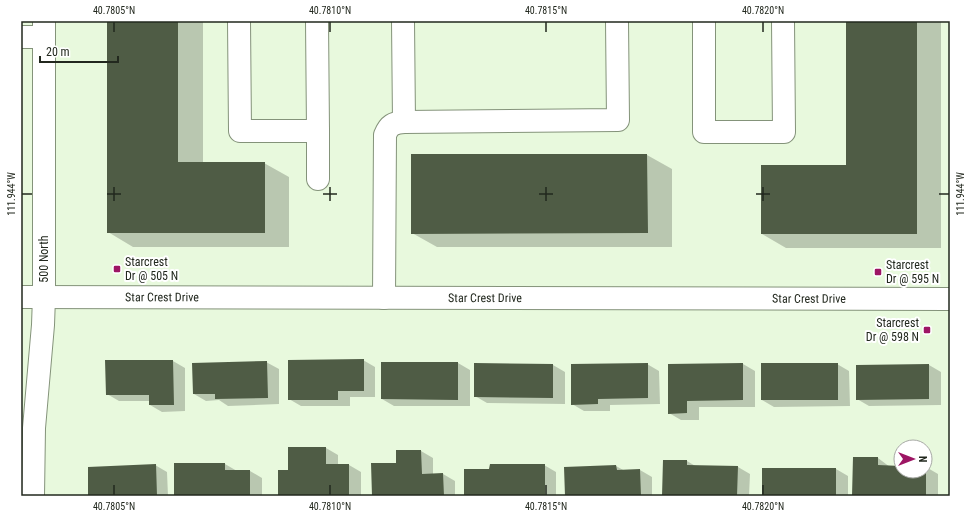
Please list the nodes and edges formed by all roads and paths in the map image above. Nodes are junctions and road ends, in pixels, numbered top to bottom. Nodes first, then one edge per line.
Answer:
1 (239, 21) edge
2 (317, 21) edge
3 (403, 21) edge
4 (617, 21) edge
5 (704, 21) edge
6 (783, 21) edge
7 (44, 29) edge
8 (21, 37) edge
9 (404, 122) junction
10 (318, 131) junction
11 (318, 179) dead end
12 (21, 297) edge
13 (44, 297) junction
14 (384, 298) junction
15 (950, 298) edge
16 (27, 471) edge
17 (33, 496) edge

1 - 10 street
2 - 10 street
3 - 9 street
4 - 9 street
5 - 6 street
7 - 8 street
7 - 13 street, 500 North
9 - 14 street
10 - 11 street
12 - 13 street, Star Crest Drive
13 - 14 street, Star Crest Drive
13 - 16 street, 500 North
14 - 15 street, Star Crest Drive
16 - 17 street, 500 North

